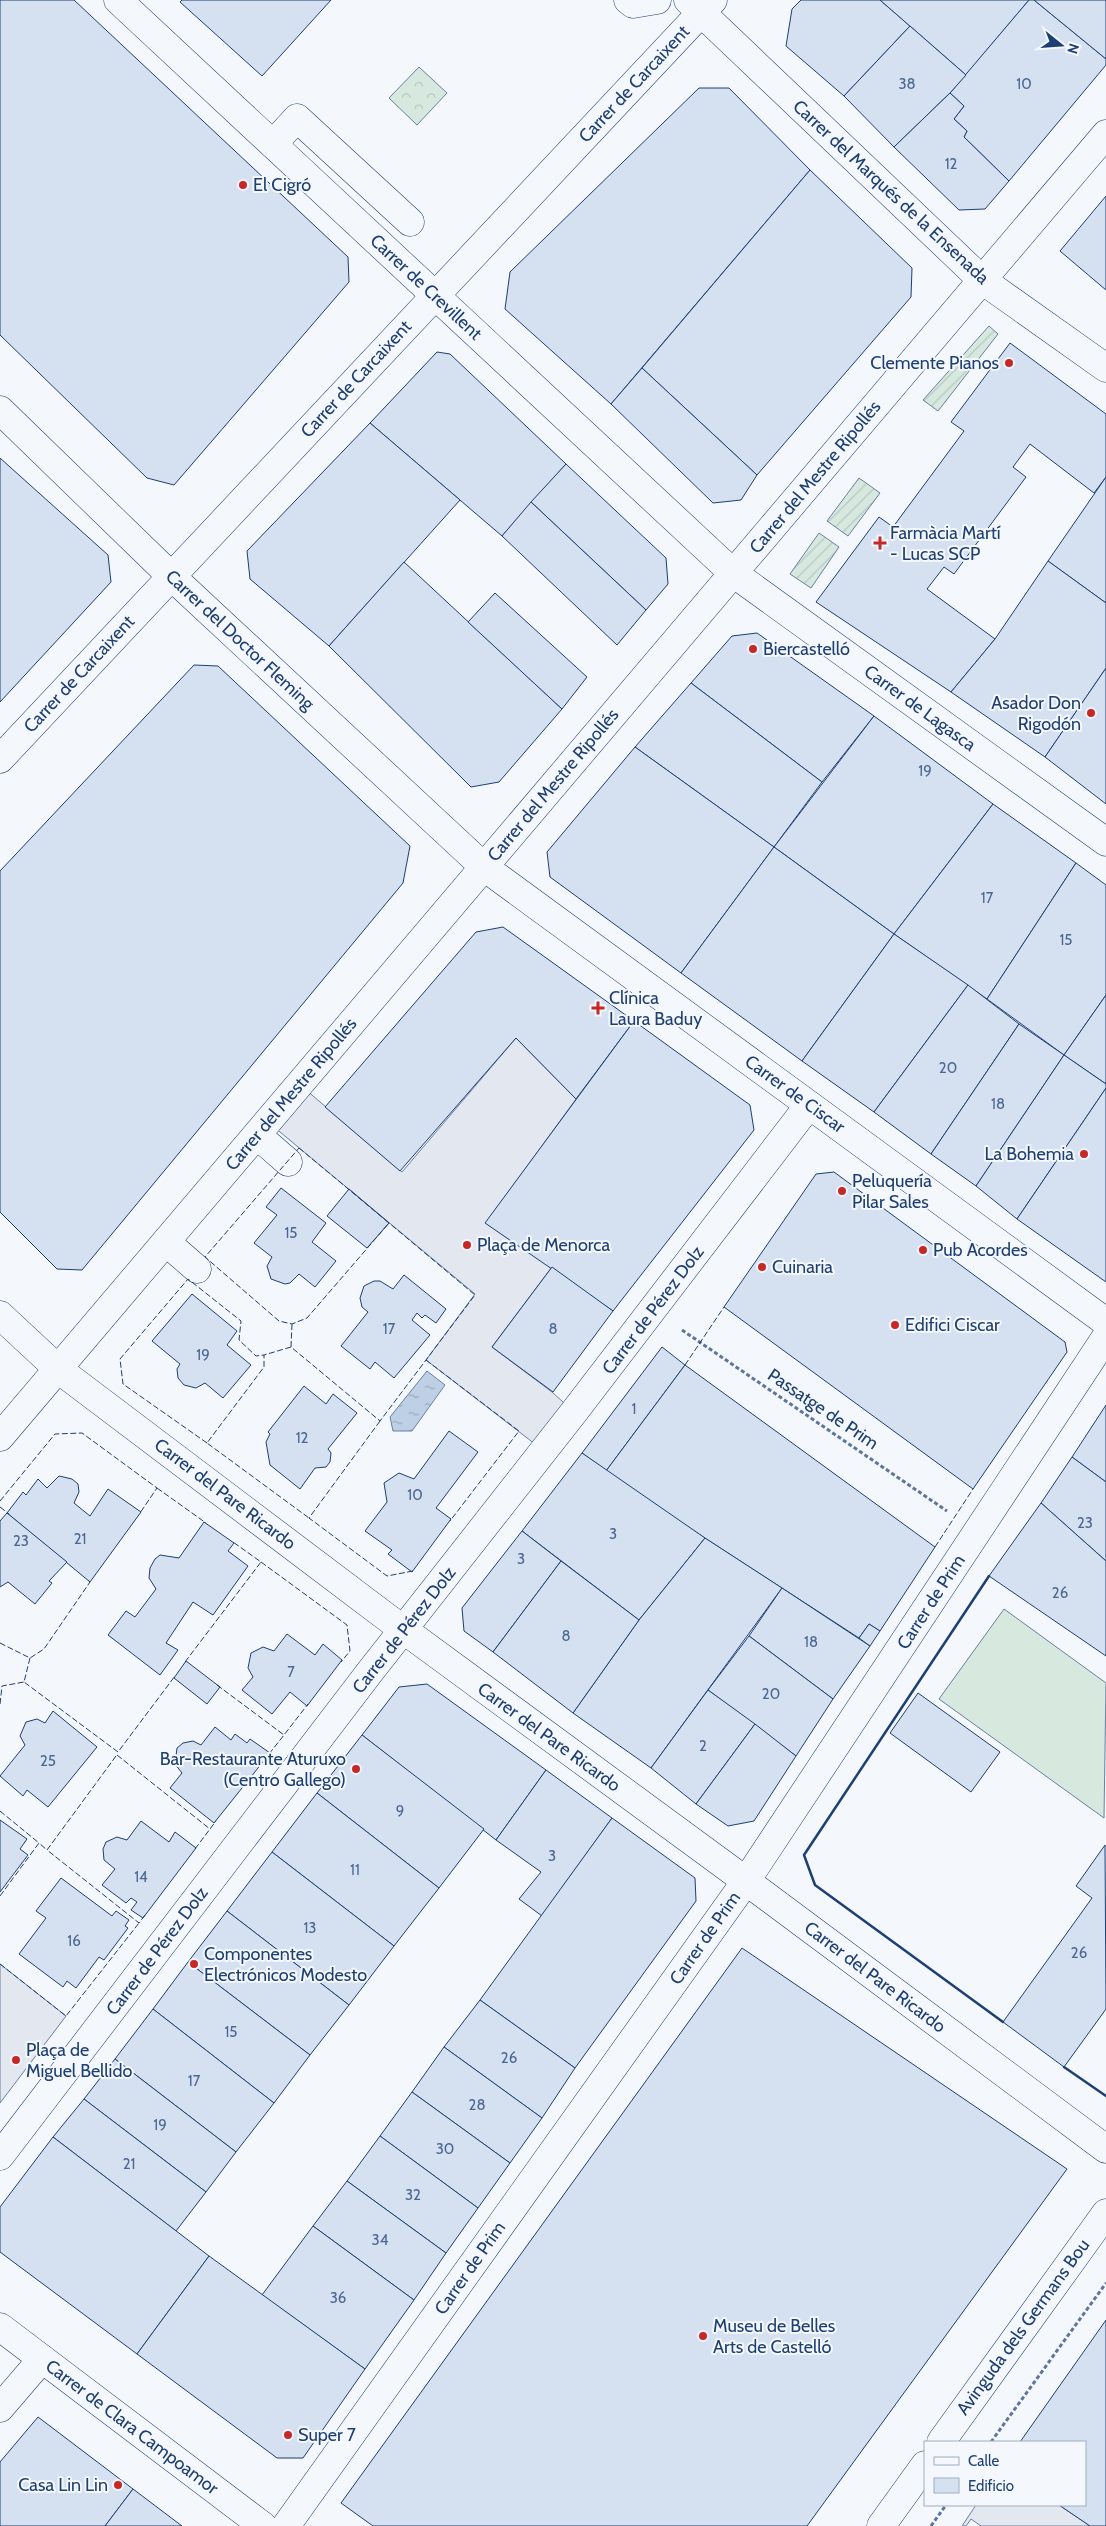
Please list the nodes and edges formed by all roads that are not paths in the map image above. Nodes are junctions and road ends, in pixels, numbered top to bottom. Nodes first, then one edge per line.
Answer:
1 (118, 0) edge
2 (628, 0) edge
3 (657, 0) edge
4 (670, 0) edge
5 (701, 4) edge
6 (1106, 134) edge
7 (273, 144) junction
8 (300, 144) dead end
9 (410, 222) dead end
10 (982, 280) junction
11 (435, 296) junction
12 (1106, 368) edge
13 (0, 410) edge
14 (733, 573) junction
15 (171, 576) junction
16 (0, 759) edge
17 (1106, 842) edge
18 (484, 867) junction
19 (809, 1105) junction
20 (257, 1135) junction
21 (288, 1162) dead end
22 (166, 1242) junction
23 (197, 1269) dead end
24 (0, 1315) edge
25 (1106, 1322) edge
26 (1106, 1337) edge
27 (58, 1369) junction
28 (0, 1437) edge
29 (403, 1630) junction
30 (746, 1881) junction
31 (1106, 2149) edge
32 (0, 2156) edge
33 (1106, 2213) edge
34 (0, 2328) edge
35 (42, 2359) junction
36 (0, 2408) edge
37 (942, 2441) edge
38 (924, 2466) edge
39 (263, 2526) edge
40 (286, 2526) edge
41 (881, 2526) edge

1 - 7 street, Carrer de Crevillent
2 - 3 street
4 - 5 street
5 - 10 street, Carrer del Marqués de la Ensenada
5 - 11 street, Carrer de Carcaixent
6 - 10 street, Carrer del Mestre Ripollés
7 - 9 street
7 - 11 street, Carrer de Crevillent
8 - 11 street
10 - 12 street, Carrer del Marqués de la Ensenada
10 - 14 street, Carrer del Mestre Ripollés
11 - 14 street, Carrer de Crevillent
11 - 15 street, Carrer de Carcaixent
13 - 15 street, Carrer del Doctor Fleming
14 - 17 street, Carrer de Lagasca
14 - 18 street, Carrer del Mestre Ripollés
15 - 16 street, Carrer de Carcaixent
15 - 18 street, Carrer del Doctor Fleming
18 - 19 street, Carrer de Ciscar
18 - 20 street, Carrer del Mestre Ripollés
19 - 25 street, Carrer de Ciscar
19 - 29 street, Carrer de Pérez Dolz
20 - 21 street
20 - 22 street, Carrer del Mestre Ripollés
22 - 23 street
22 - 27 street, Carrer del Mestre Ripollés
24 - 27 street, Carrer del Pare Ricardo
26 - 30 street, Carrer de Prim
27 - 28 street, Carrer del Mestre Ripollés
27 - 29 street, Carrer del Pare Ricardo
29 - 30 street, Carrer del Pare Ricardo
29 - 32 street, Carrer de Pérez Dolz
30 - 31 street, Carrer del Pare Ricardo
30 - 40 street, Carrer de Prim
33 - 37 street, Avinguda dels Germans Bou
34 - 35 street, Carrer de Clara Campoamor
35 - 36 street
35 - 39 street, Carrer de Clara Campoamor
38 - 41 street

